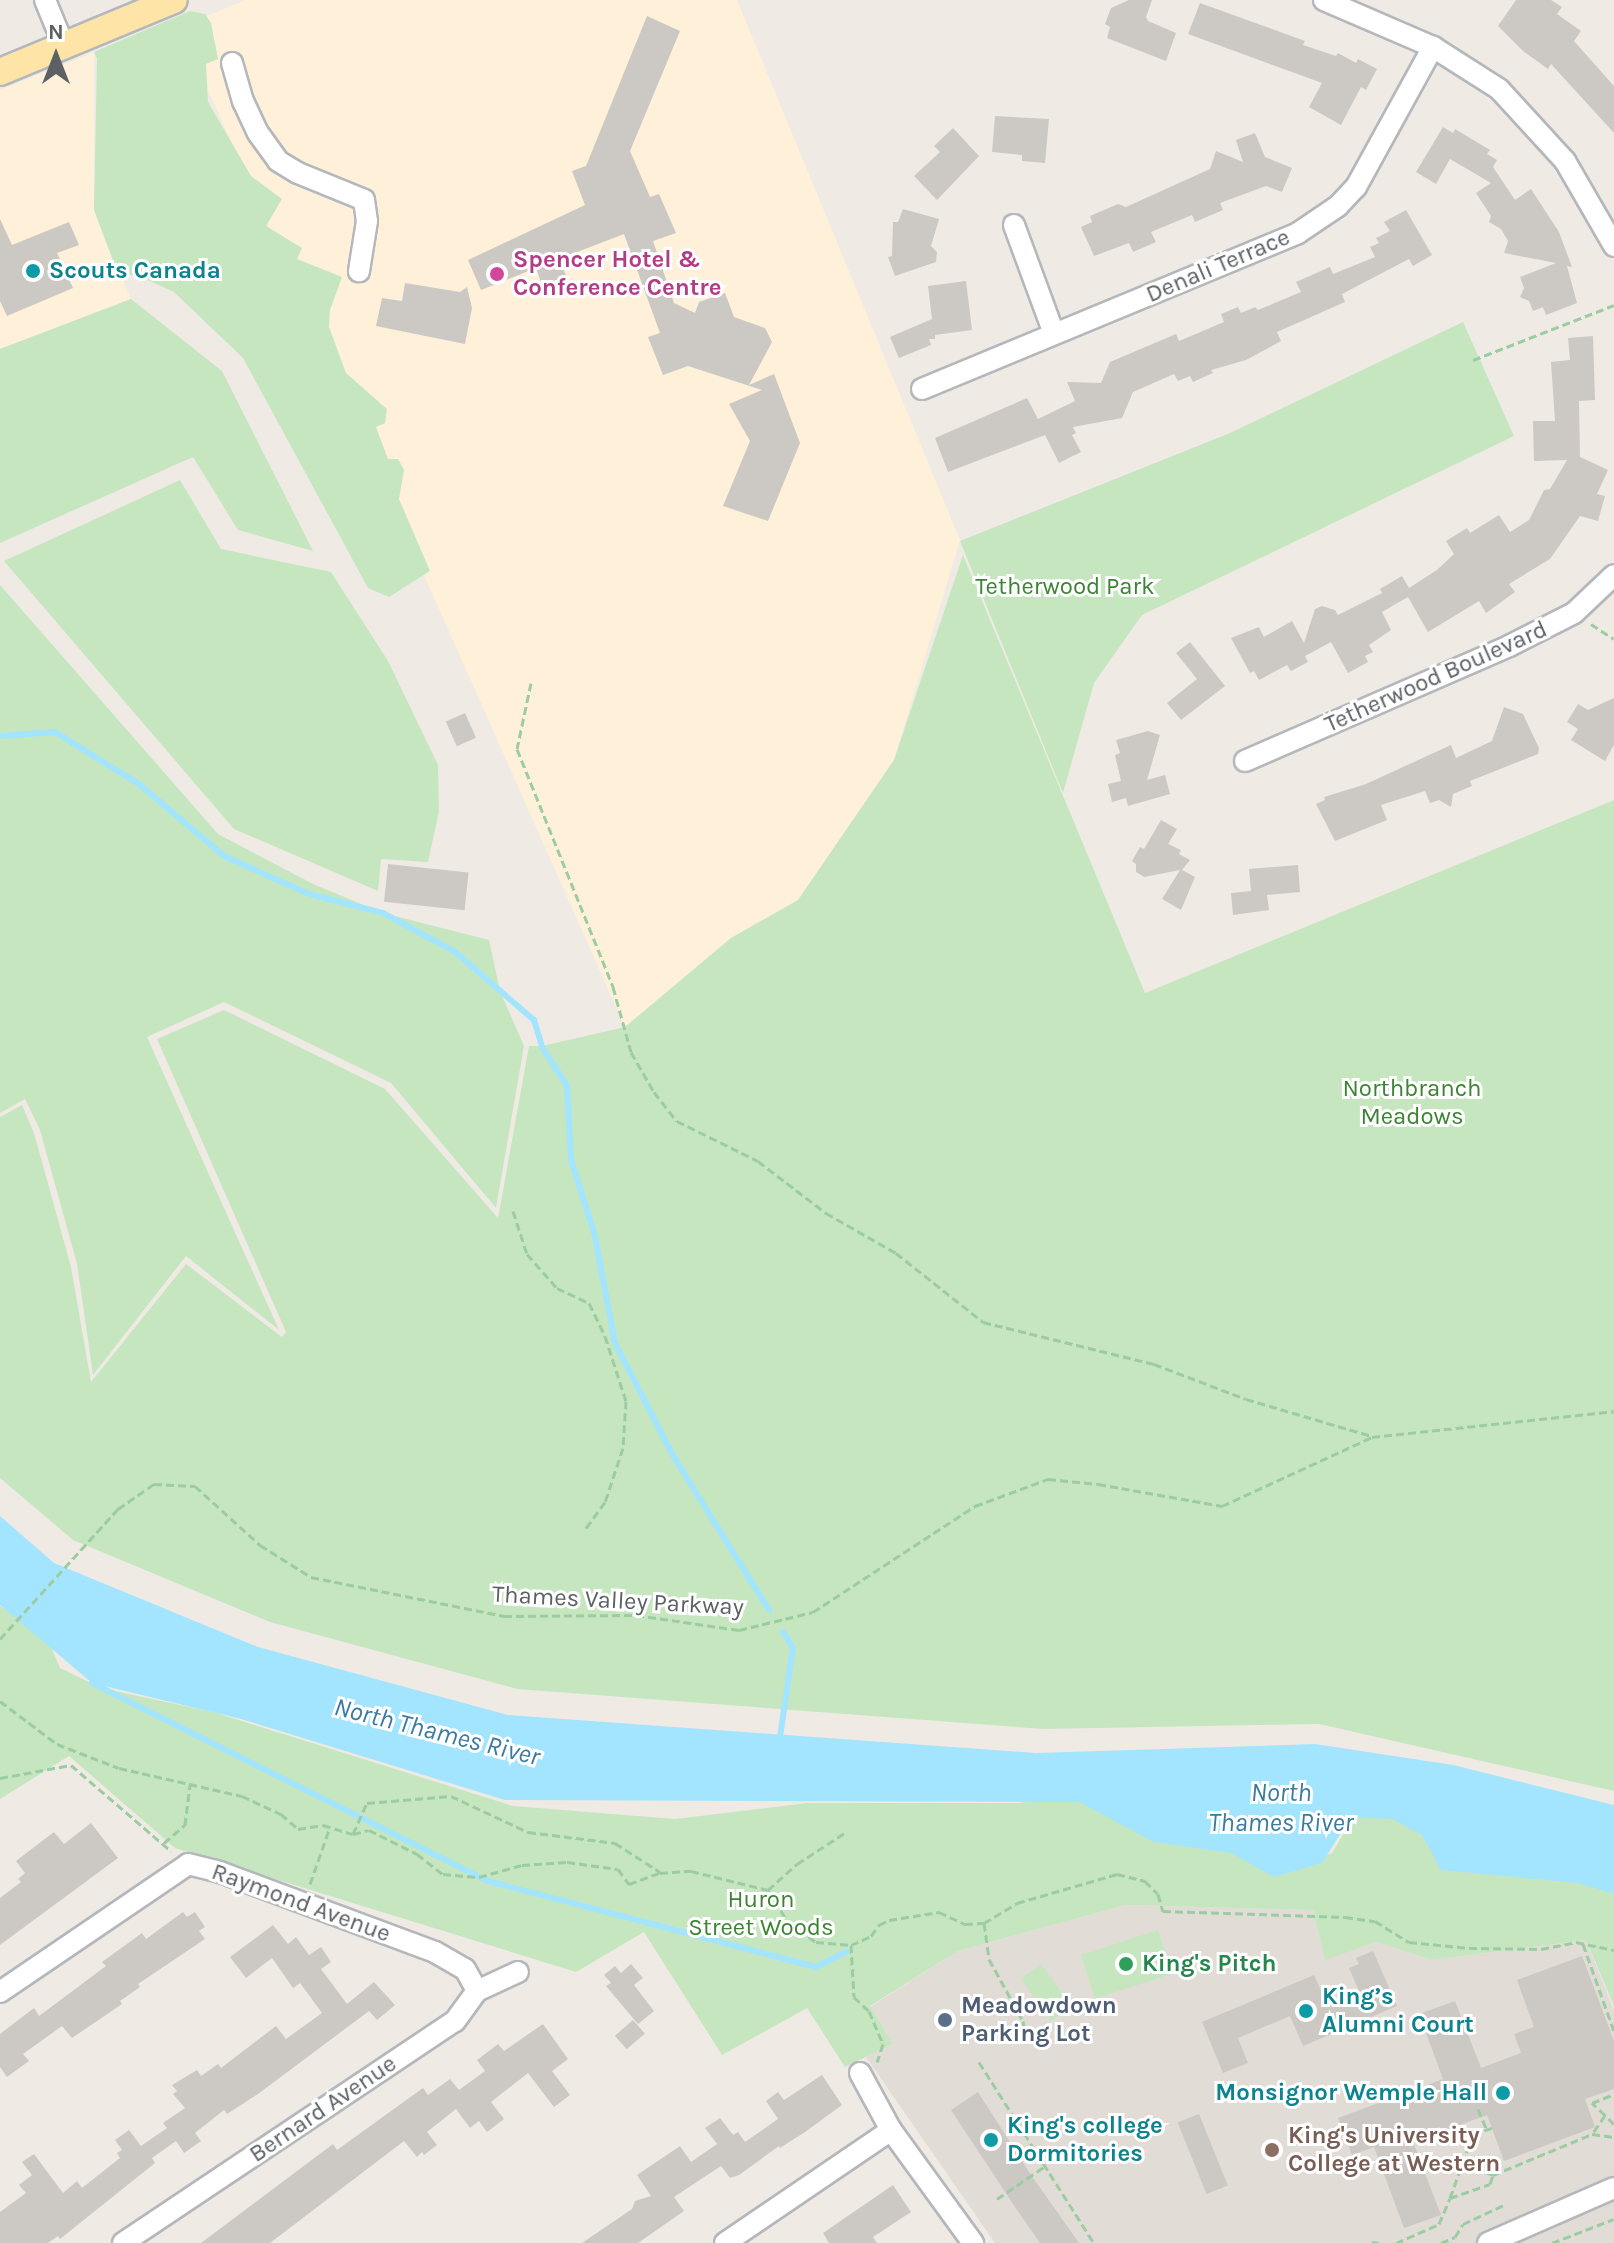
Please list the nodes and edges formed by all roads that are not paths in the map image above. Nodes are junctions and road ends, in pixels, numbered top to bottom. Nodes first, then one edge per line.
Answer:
1 (45, 0) edge
2 (174, 0) edge
3 (1324, 0) edge
4 (64, 46) junction
5 (1433, 47) junction
6 (232, 63) dead end
7 (0, 72) edge
8 (1014, 225) dead end
9 (1614, 246) edge
10 (359, 271) dead end
11 (1054, 334) junction
12 (922, 389) dead end
13 (1614, 575) edge
14 (1245, 761) dead end
15 (518, 1972) dead end
16 (477, 1991) junction
17 (0, 1992) edge
18 (860, 2073) road end
19 (891, 2130) junction
20 (1614, 2188) edge
21 (123, 2243) edge
22 (725, 2243) edge
23 (973, 2243) edge
24 (1488, 2243) edge

1 - 4 street
2 - 4 main road
3 - 5 street
4 - 7 main road
5 - 9 street
5 - 11 street, Denali Terrace
6 - 10 street
8 - 11 street
11 - 12 street, Denali Terrace
13 - 14 street, Tetherwood Boulevard
15 - 16 street, Bernard Avenue
16 - 17 street, Raymond Avenue
16 - 21 street, Bernard Avenue
18 - 19 street
19 - 22 street
19 - 23 street
20 - 24 street

